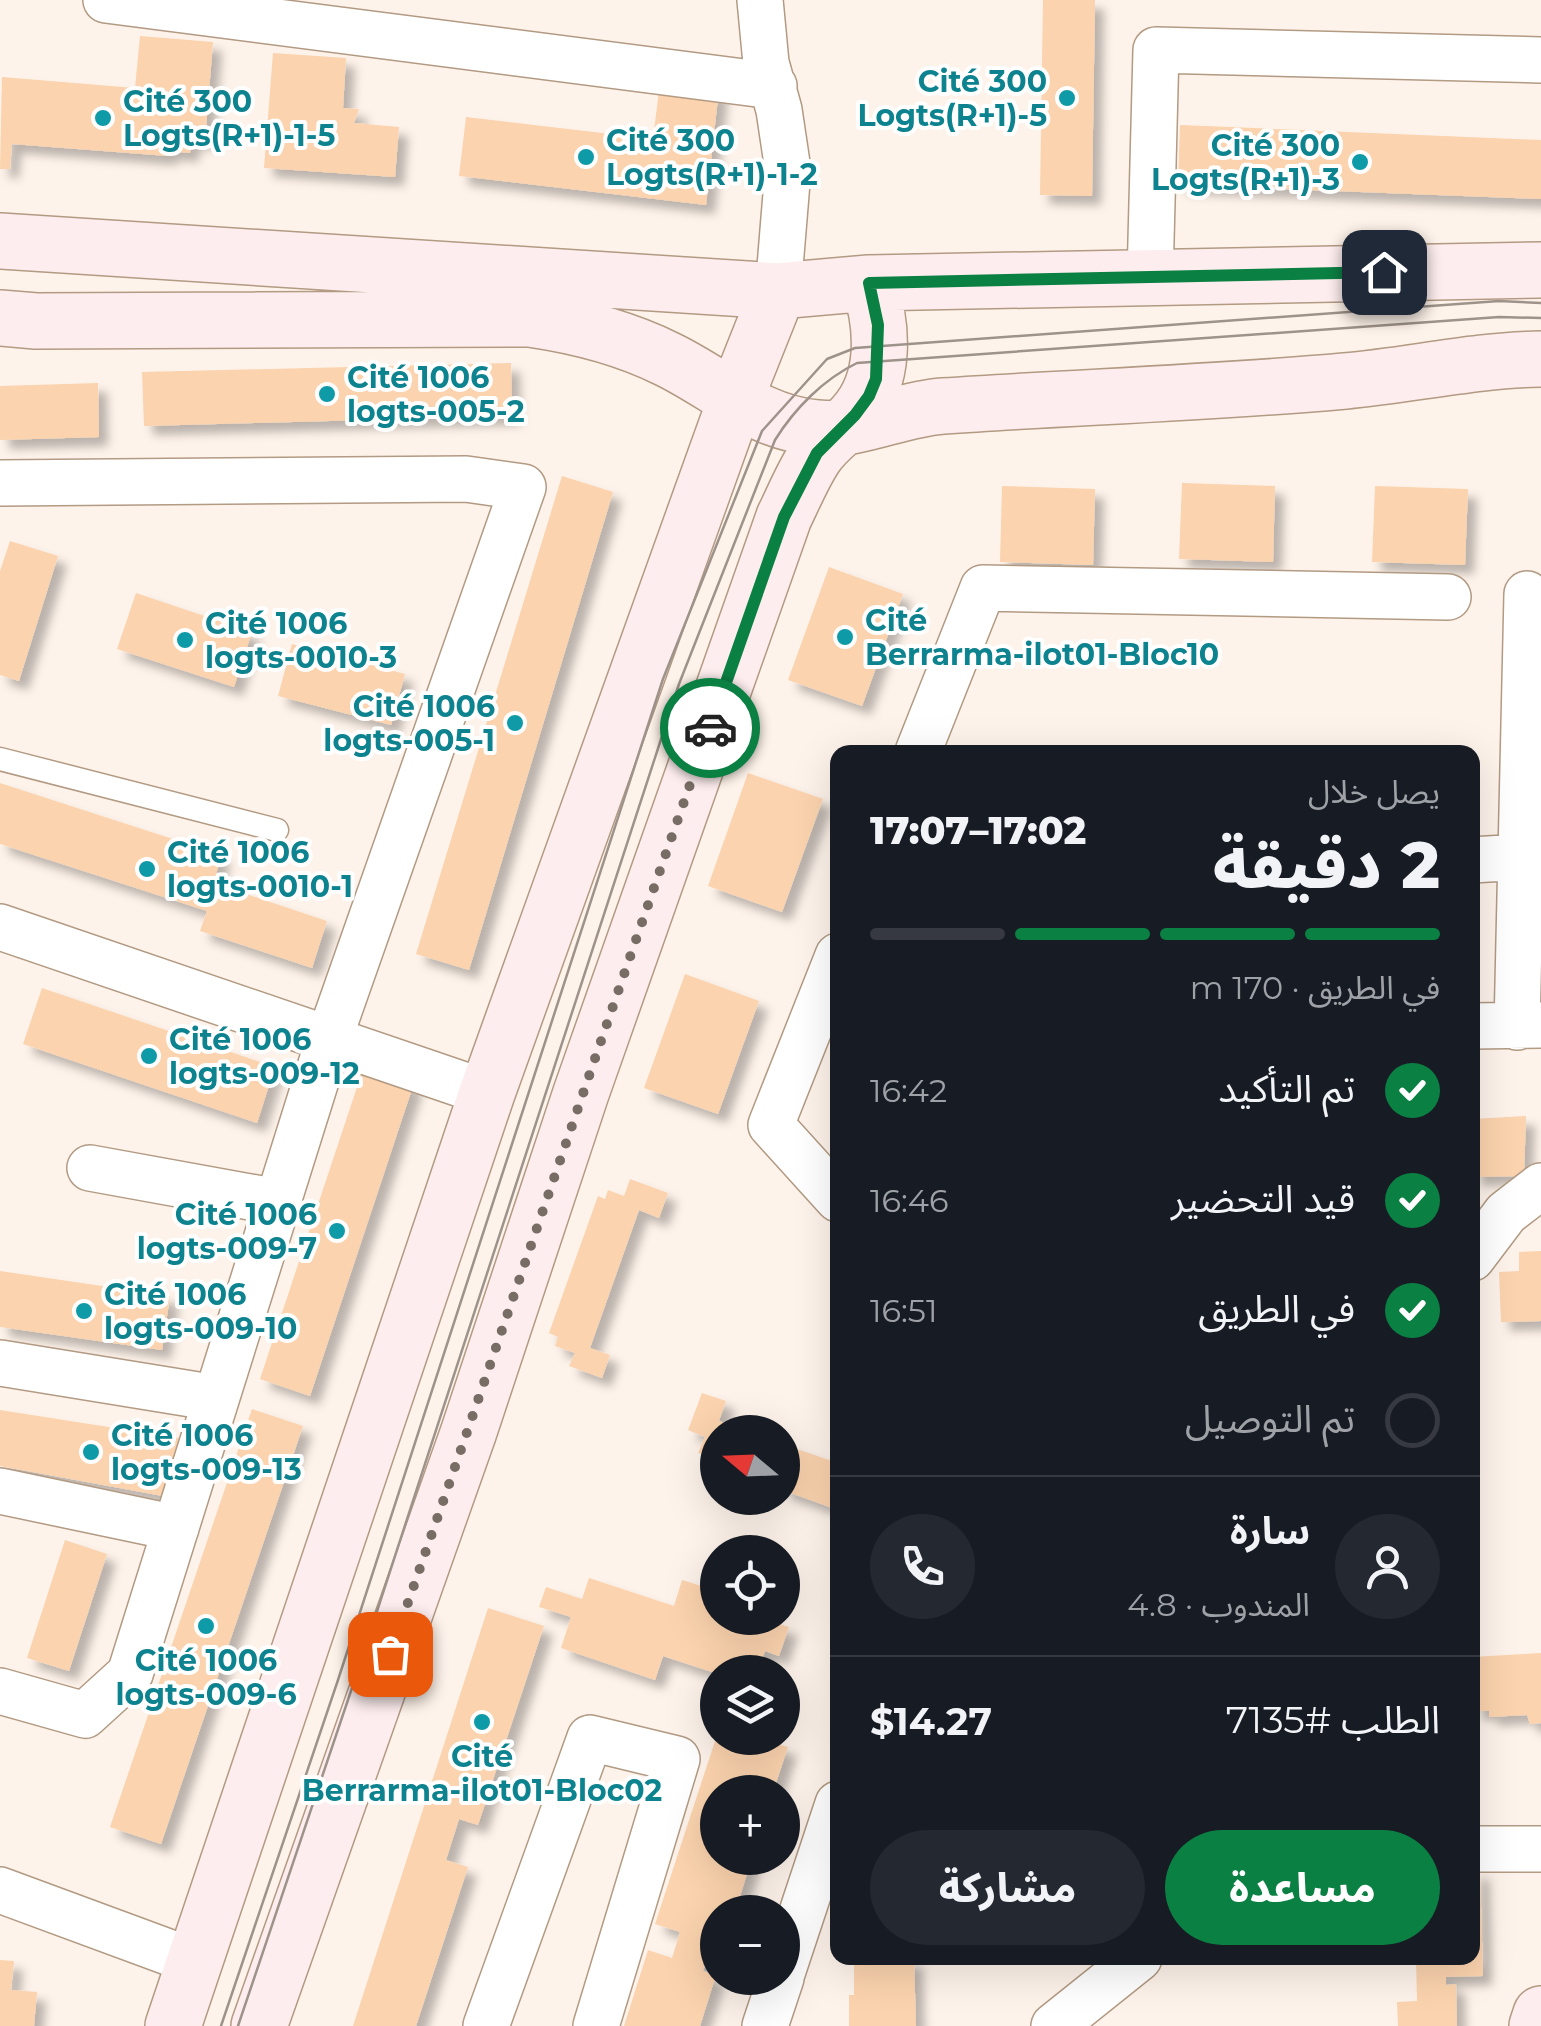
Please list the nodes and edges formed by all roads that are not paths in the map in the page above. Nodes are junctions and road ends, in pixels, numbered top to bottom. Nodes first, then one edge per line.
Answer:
1 (106, 0) edge
2 (760, 0) edge
3 (1541, 60) edge
4 (774, 86) junction
5 (0, 242) edge
6 (1541, 270) edge
7 (1150, 279) junction
8 (869, 283) junction
9 (778, 291) junction
10 (0, 318) edge
11 (1539, 359) edge
12 (736, 402) junction
13 (840, 430) junction
14 (0, 484) edge
15 (1527, 594) dead end
16 (1448, 597) dead end
17 (921, 745) edge
18 (0, 759) edge
19 (277, 830) dead end
20 (1521, 857) junction
21 (1480, 860) edge
22 (0, 927) edge
23 (830, 976) edge
24 (1480, 1026) edge
25 (1529, 1026) edge
26 (329, 1038) junction
27 (486, 1093) junction
28 (90, 1168) dead end
29 (1541, 1186) edge
30 (830, 1190) edge
31 (278, 1202) junction
32 (1480, 1247) edge
33 (0, 1362) edge
34 (216, 1398) junction
35 (0, 1491) edge
36 (176, 1528) junction
37 (0, 1690) edge
38 (830, 1828) edge
39 (1541, 1849) edge
40 (1480, 1850) edge
41 (0, 1890) edge
42 (800, 1920) edge
43 (195, 1962) junction
44 (1129, 1965) edge
45 (775, 1995) edge
46 (1541, 2014) edge
47 (173, 2026) edge
48 (259, 2026) edge
49 (486, 2026) edge
50 (596, 2026) edge
51 (765, 2026) edge
52 (1054, 2026) edge
53 (1537, 2026) edge

1 - 4 street
2 - 4 street
3 - 7 street
4 - 9 street
5 - 9 street
6 - 7 street
7 - 8 street
8 - 9 street
8 - 13 street
9 - 12 street
10 - 12 street
11 - 13 street
12 - 13 street
12 - 27 street
13 - 48 street
14 - 26 street
15 - 20 street
16 - 17 street
18 - 19 lane
20 - 21 street
20 - 25 street
22 - 26 street
23 - 30 street
24 - 25 street
26 - 27 street
26 - 31 street
27 - 43 street
28 - 31 street
29 - 32 street
31 - 34 street
33 - 34 street
34 - 36 street
35 - 36 street
36 - 37 street
38 - 42 street
39 - 40 street
41 - 43 street
43 - 47 street
44 - 52 street
45 - 51 street
46 - 53 street
49 - 50 street

